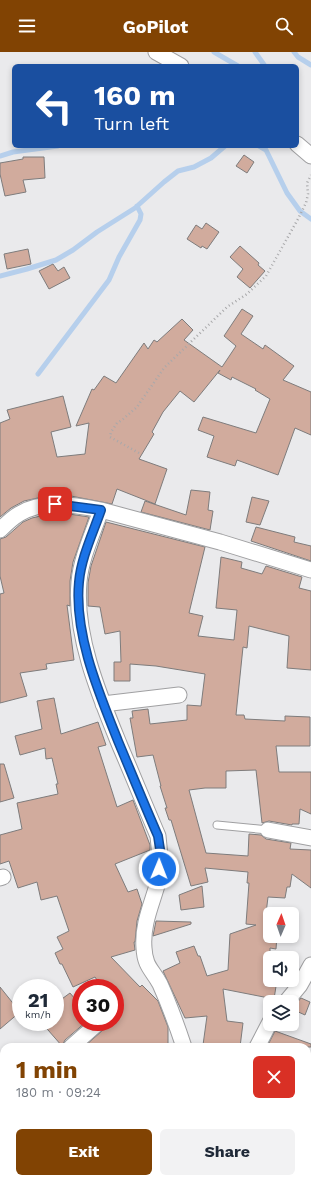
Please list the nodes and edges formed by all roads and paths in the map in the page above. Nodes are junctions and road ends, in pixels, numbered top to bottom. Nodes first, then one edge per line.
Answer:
1 (156, 52) edge
2 (177, 64) edge
3 (299, 146) edge
4 (311, 156) edge
5 (311, 175) edge
6 (140, 453) dead end
7 (101, 510) junction
8 (0, 530) edge
9 (311, 570) edge
10 (179, 695) dead end
11 (103, 704) junction
12 (217, 825) dead end
13 (268, 830) joint
14 (311, 838) edge
15 (311, 965) edge
16 (292, 995) edge
17 (89, 1031) edge
18 (265, 1031) edge
19 (76, 1043) edge
20 (182, 1043) edge
21 (259, 1043) edge

1 - 2 street
3 - 4 street
5 - 6 path
7 - 8 street
7 - 9 street
7 - 11 street
10 - 11 street
11 - 20 street
12 - 13 lane
13 - 14 street
15 - 16 street
17 - 19 street
18 - 21 street

